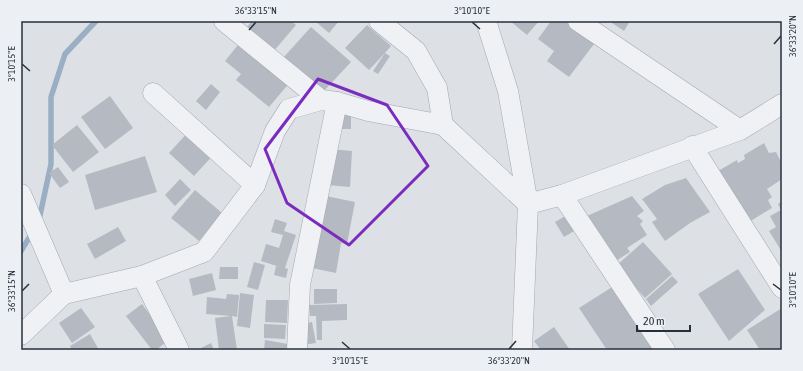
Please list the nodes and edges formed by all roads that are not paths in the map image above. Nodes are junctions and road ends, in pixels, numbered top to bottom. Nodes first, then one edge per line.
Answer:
1 (224, 21) edge
2 (379, 21) edge
3 (486, 21) edge
4 (578, 21) edge
5 (153, 93) dead end
6 (329, 101) junction
7 (782, 104) edge
8 (443, 125) junction
9 (740, 130) junction
10 (692, 146) junction
11 (255, 185) junction
12 (21, 194) edge
13 (562, 195) junction
14 (528, 204) junction
15 (142, 276) junction
16 (782, 288) edge
17 (64, 294) junction
18 (21, 335) edge
19 (525, 345) edge
20 (179, 350) edge
21 (297, 350) edge
22 (665, 350) edge

1 - 6 street
2 - 8 street
3 - 14 street
4 - 9 street
5 - 11 street
6 - 8 street
6 - 11 street
6 - 21 street
7 - 9 street
8 - 14 street
9 - 10 street
10 - 13 street
10 - 16 street
11 - 15 street
12 - 17 street
13 - 14 street
13 - 22 street
14 - 19 street
15 - 17 street
15 - 20 street
17 - 18 street

